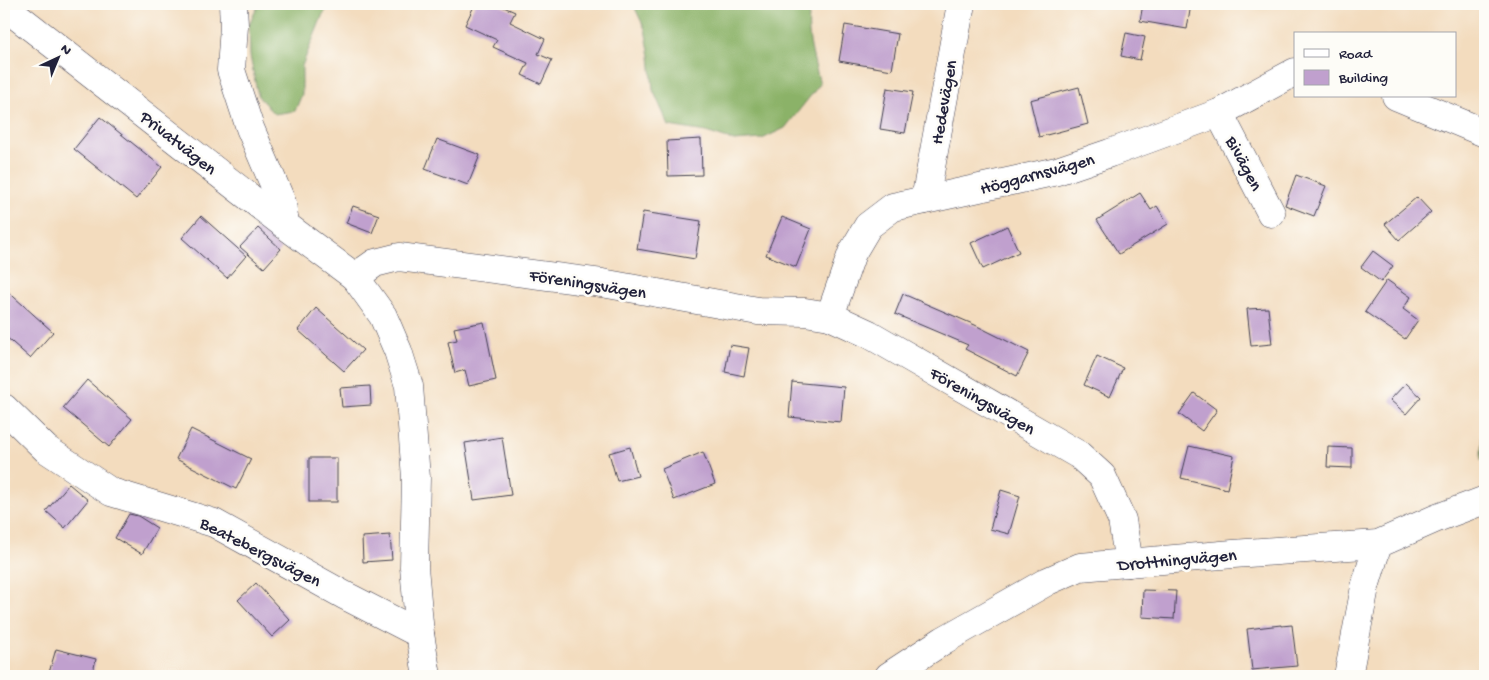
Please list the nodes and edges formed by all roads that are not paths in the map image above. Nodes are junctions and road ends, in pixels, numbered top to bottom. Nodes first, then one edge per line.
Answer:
1 (233, 4) edge
2 (961, 4) edge
3 (4, 6) edge
4 (1294, 73) edge
5 (1401, 98) edge
6 (1219, 114) junction
7 (1485, 133) edge
8 (925, 200) junction
9 (1271, 213) dead end
10 (285, 225) junction
11 (355, 277) junction
12 (830, 316) junction
13 (4, 408) edge
14 (1485, 500) edge
15 (1378, 544) junction
16 (1129, 563) junction
17 (420, 634) junction
18 (427, 676) edge
19 (889, 676) edge
20 (1348, 676) edge

1 - 10 street
2 - 8 street, Hedevägen
3 - 10 street, Privatvägen
4 - 6 street, Höggarnsvägen
5 - 7 street
6 - 8 street, Höggarnsvägen
6 - 9 street, Bivägen
8 - 12 street, Höggarnsvägen
10 - 11 street, Privatvägen
11 - 12 street, Föreningsvägen
11 - 17 street
12 - 16 street, Föreningsvägen
13 - 17 street, Beatebergsvägen
14 - 15 street, Drottningvägen
15 - 16 street, Drottningvägen
15 - 20 street
16 - 19 street, Drottningvägen
17 - 18 street

